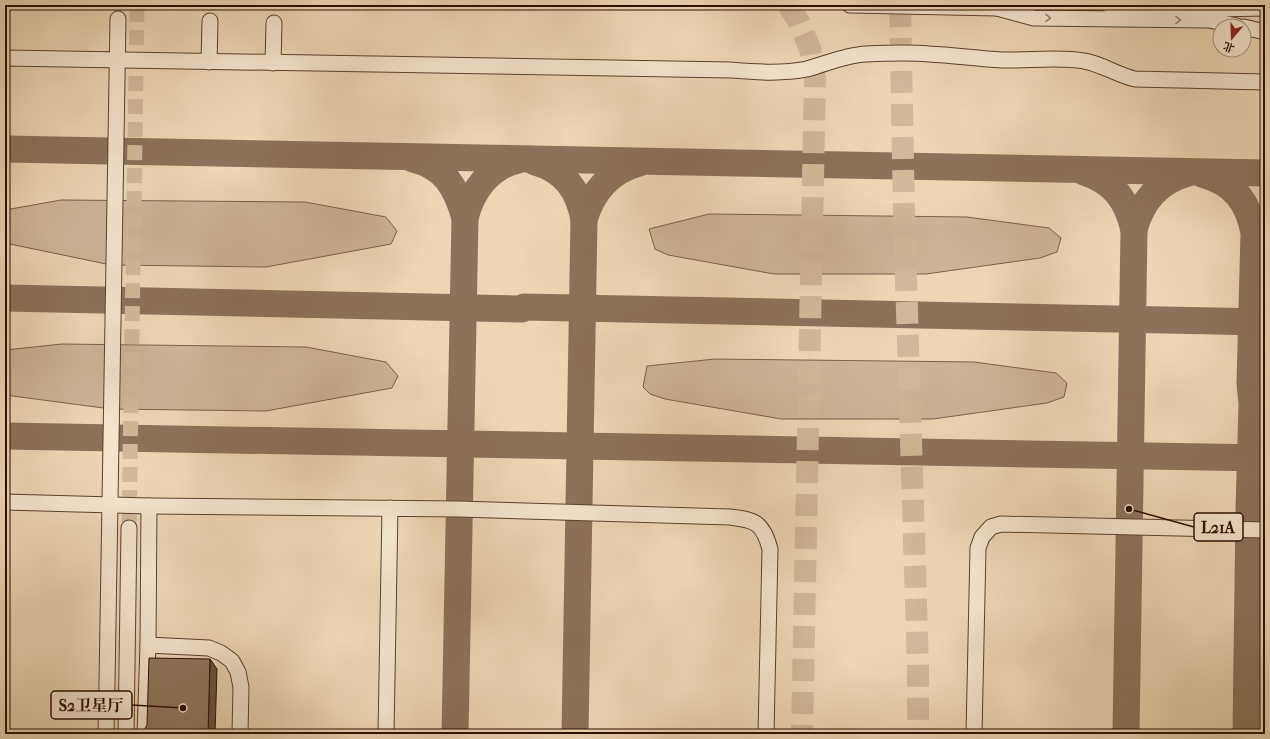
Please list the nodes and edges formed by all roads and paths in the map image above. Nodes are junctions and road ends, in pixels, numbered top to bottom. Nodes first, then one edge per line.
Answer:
1 (850, 5) edge
2 (1017, 5) edge
3 (1109, 5) edge
4 (1259, 7) edge
5 (997, 8) junction
6 (118, 19) dead end
7 (210, 21) dead end
8 (1212, 21) edge
9 (274, 23) dead end
10 (1252, 30) edge
11 (1265, 32) edge
12 (5, 58) edge
13 (117, 60) junction
14 (209, 62) junction
15 (274, 63) junction
16 (1265, 82) edge
17 (5, 502) edge
18 (111, 504) junction
19 (149, 506) junction
20 (390, 508) junction
21 (129, 528) tunnel mouth
22 (1265, 530) edge
23 (148, 645) junction
24 (106, 734) edge
25 (126, 734) edge
26 (145, 734) edge
27 (240, 734) edge
28 (386, 734) edge
29 (766, 734) edge
30 (974, 734) edge

1 - 5 lane
2 - 5 lane
3 - 4 lane
5 -> 8 lane
6 - 13 lane
7 - 14 lane
9 - 15 lane
10 - 11 lane
12 - 13 lane
13 - 14 lane
13 - 18 lane
14 - 15 lane
15 - 16 lane
17 - 18 lane
18 - 19 lane
18 - 24 lane
19 - 20 lane
19 - 23 lane
20 - 28 lane
20 - 29 lane
21 - 25 lane
22 - 30 lane
23 - 26 lane
23 - 27 lane

